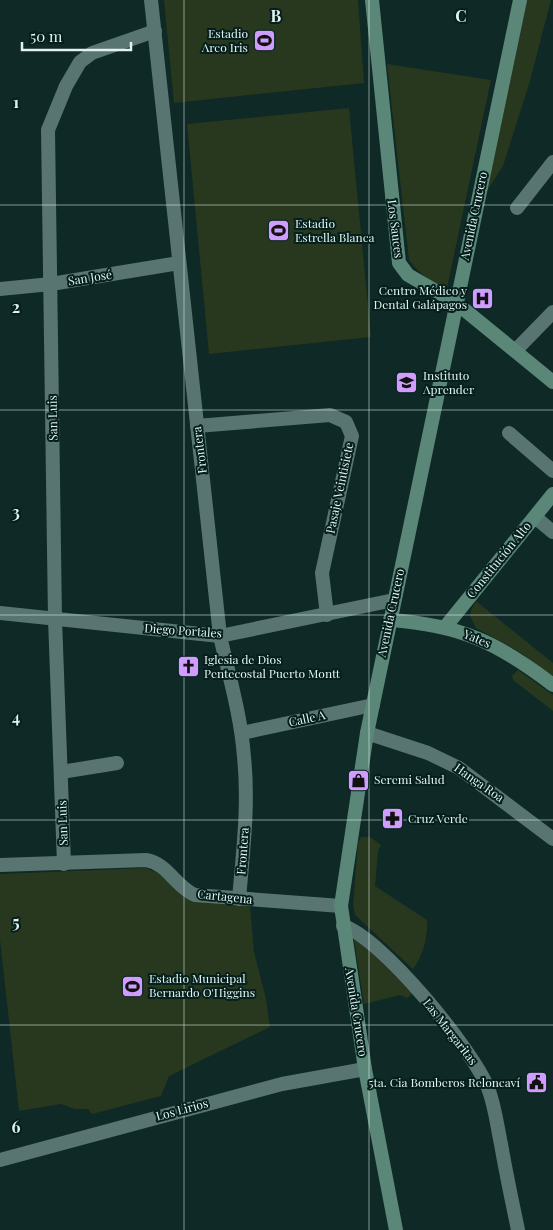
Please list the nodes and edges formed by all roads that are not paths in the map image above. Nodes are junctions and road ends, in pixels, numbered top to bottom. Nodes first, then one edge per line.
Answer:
1 (151, 0) edge
2 (372, 0) edge
3 (520, 0) edge
4 (155, 31) junction
5 (553, 162) edge
6 (517, 208) dead end
7 (179, 263) junction
8 (51, 284) junction
9 (0, 289) edge
10 (456, 302) junction
11 (553, 312) edge
12 (515, 351) junction
13 (553, 382) edge
14 (197, 426) junction
15 (510, 433) dead end
16 (553, 471) edge
17 (553, 494) edge
18 (535, 516) junction
19 (553, 532) edge
20 (394, 600) junction
21 (0, 613) edge
22 (327, 615) junction
23 (55, 619) junction
24 (390, 620) junction
25 (446, 626) junction
26 (220, 636) junction
27 (553, 685) edge
28 (373, 705) junction
29 (242, 733) junction
30 (367, 734) junction
31 (117, 763) dead end
32 (61, 772) junction
33 (553, 839) edge
34 (64, 864) junction
35 (0, 865) edge
36 (239, 899) junction
37 (342, 906) junction
38 (343, 926) junction
39 (365, 1069) junction
40 (0, 1160) edge
41 (396, 1230) edge
42 (517, 1230) edge

1 - 4 street, Frontera
2 - 10 main road, Los Sauces
3 - 10 main road, Avenida Crucero
4 - 7 street, Frontera
4 - 8 street, San Luis
5 - 6 street
7 - 8 street, San José
7 - 14 street, Frontera
8 - 9 street, San José
8 - 23 street, San Luis
10 - 12 main road, Los Sauces
10 - 20 main road, Avenida Crucero
11 - 12 street
12 - 13 main road, Los Sauces
14 - 22 street, Pasaje Veintisiete
14 - 26 street, Frontera
15 - 16 street
17 - 18 main road, Constitución Alto
18 - 19 street
18 - 25 main road, Constitución Alto
20 - 22 street, Diego Portales
20 - 24 main road, Avenida Crucero
21 - 23 street, Diego Portales
22 - 26 street, Diego Portales
23 - 26 street, Diego Portales
23 - 32 street, San Luis
24 - 25 main road, Yates
24 - 28 main road, Avenida Crucero
25 - 27 main road, Yates
26 - 29 street, Frontera
28 - 29 street, Calle A
28 - 30 main road, Avenida Crucero
29 - 36 street, Frontera
30 - 33 street, Hanga Roa
30 - 37 main road, Avenida Crucero
31 - 32 street
32 - 34 street, San Luis
34 - 35 street, Cartagena
34 - 36 street, Cartagena
36 - 37 street, Cartagena
37 - 38 main road, Avenida Crucero
38 - 39 main road, Avenida Crucero
38 - 42 street, Las Margaritas
39 - 40 street, Los Lirios
39 - 41 main road, Avenida Crucero

